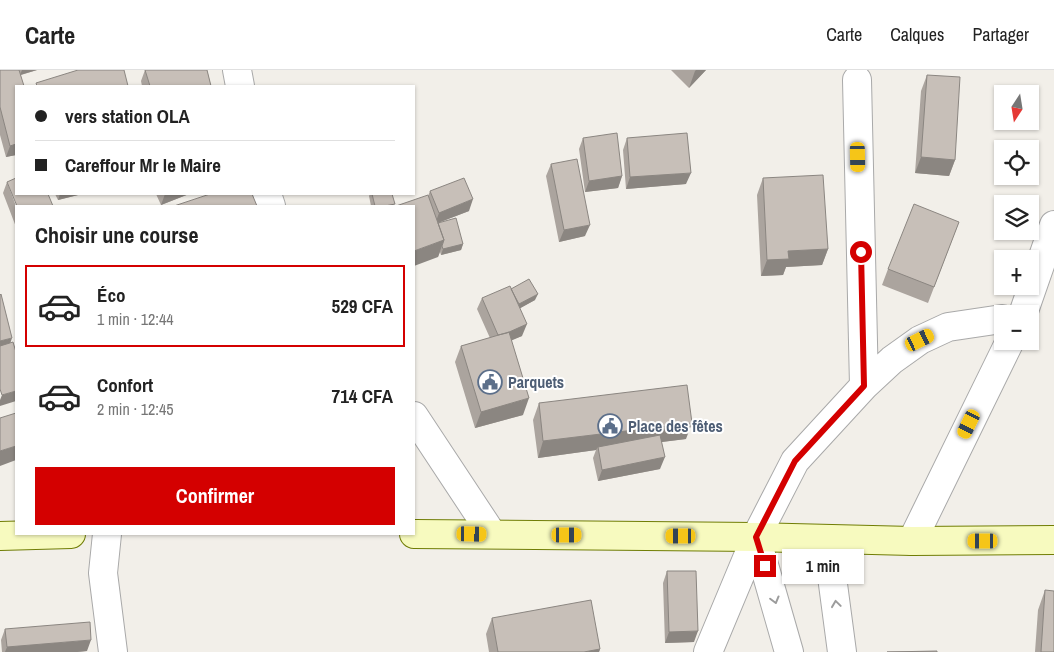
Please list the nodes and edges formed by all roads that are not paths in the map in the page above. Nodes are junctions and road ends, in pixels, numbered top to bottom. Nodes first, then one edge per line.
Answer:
1 (237, 70) edge
2 (856, 80) dead end
3 (240, 85) edge
4 (1054, 225) edge
5 (1026, 305) edge
6 (994, 319) edge
7 (1006, 350) edge
8 (864, 386) junction
9 (415, 418) edge
10 (415, 534) edge
11 (492, 534) junction
12 (36, 535) edge
13 (107, 535) edge
14 (0, 536) edge
15 (756, 537) junction
16 (827, 539) junction
17 (1054, 540) edge
18 (912, 541) junction
19 (113, 652) edge
20 (708, 652) edge
21 (789, 652) edge
22 (842, 652) edge

1 - 3 street
2 - 8 street
4 - 5 street
6 - 8 street
7 - 18 street
8 - 15 street
9 - 11 street
10 - 11 street
11 - 15 street
12 - 14 street
13 - 19 street
15 - 16 street
15 - 20 street
15 -> 21 street
16 - 18 street
22 -> 16 street
17 - 18 street

